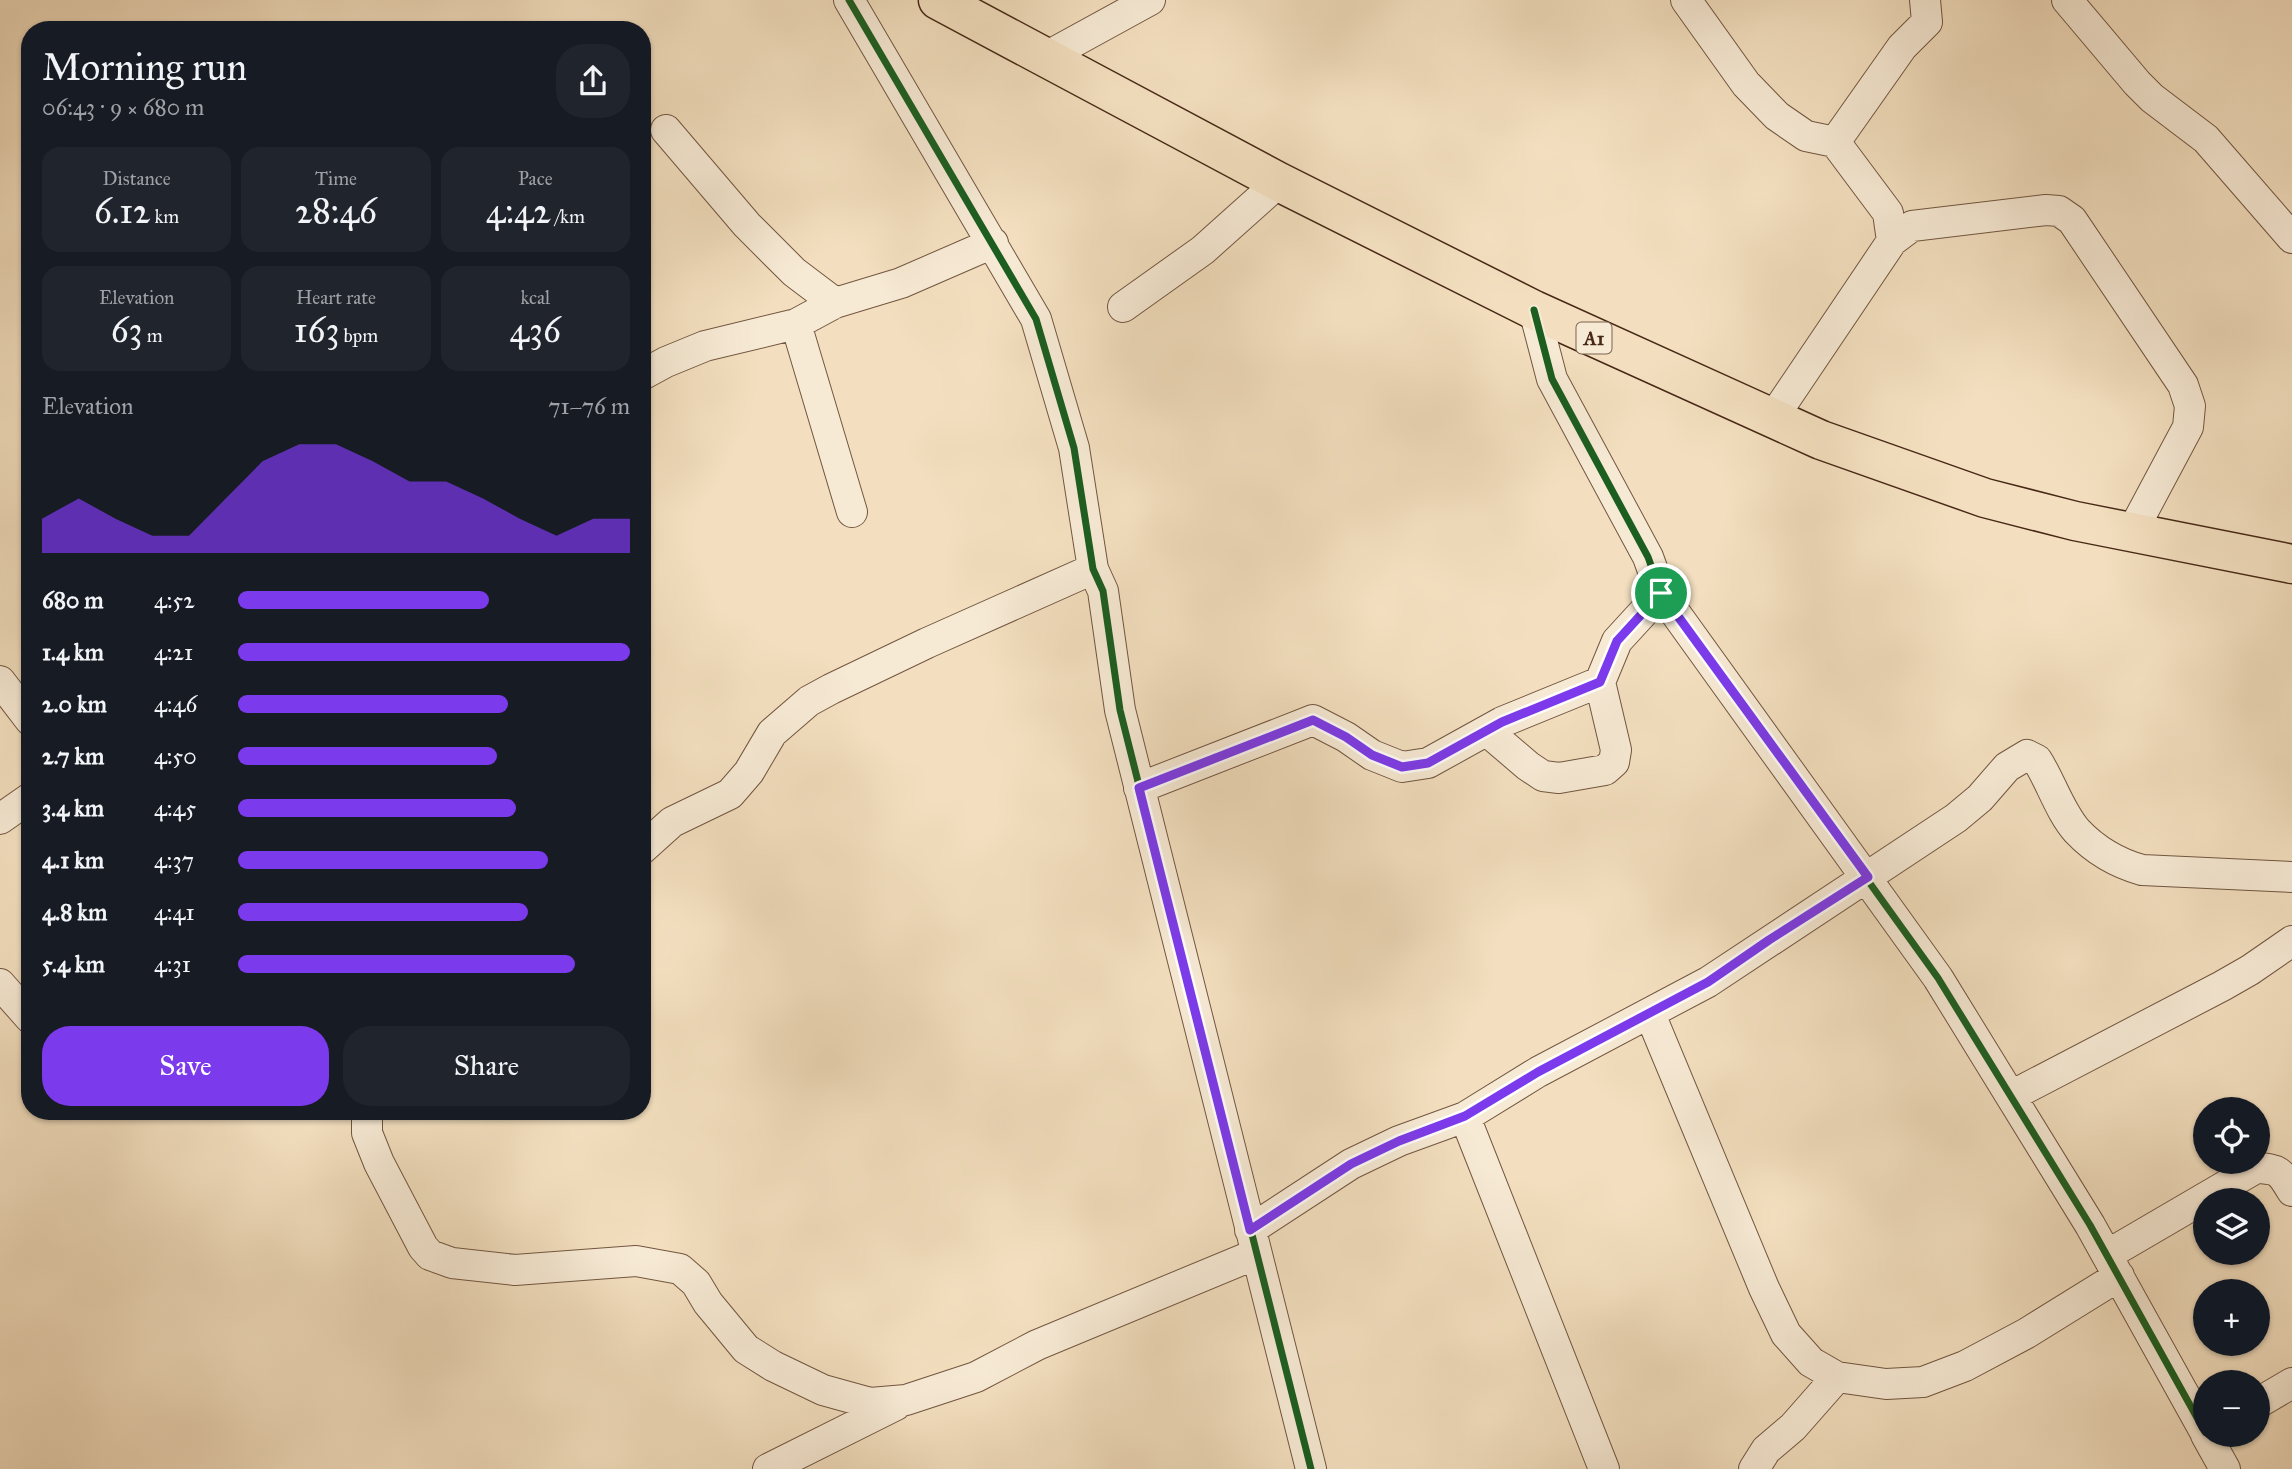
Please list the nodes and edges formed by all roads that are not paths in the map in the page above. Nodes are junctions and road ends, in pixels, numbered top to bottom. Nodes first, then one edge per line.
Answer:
1 (849, 0) edge
2 (938, 0) edge
3 (1150, 0) edge
4 (1686, 0) edge
5 (1925, 0) edge
6 (2067, 0) edge
7 (1045, 57) junction
8 (666, 130) dead end
9 (1835, 142) junction
10 (1279, 182) junction
11 (1897, 226) junction
12 (2292, 238) edge
13 (993, 243) junction
14 (835, 303) junction
15 (1123, 307) dead end
16 (1534, 310) junction
17 (796, 324) junction
18 (651, 370) edge
19 (1772, 419) junction
20 (852, 512) dead end
21 (2132, 532) junction
22 (2292, 564) edge
23 (1093, 569) junction
24 (1661, 593) junction
25 (0, 681) edge
26 (1600, 682) junction
27 (21, 708) edge
28 (1487, 731) junction
29 (1139, 788) junction
30 (21, 804) edge
31 (0, 819) edge
32 (651, 841) edge
33 (1868, 877) junction
34 (2292, 877) edge
35 (2292, 941) edge
36 (0, 984) edge
37 (21, 1008) edge
38 (1650, 1014) junction
39 (2011, 1096) junction
40 (1465, 1116) junction
41 (368, 1120) edge
42 (2286, 1171) edge
43 (1253, 1242) junction
44 (2113, 1265) junction
45 (1838, 1377) junction
46 (2292, 1383) edge
47 (2270, 1396) edge
48 (906, 1400) junction
49 (2213, 1453) edge
50 (768, 1469) edge
51 (1311, 1469) edge
52 (1604, 1469) edge
53 (1754, 1469) edge

1 - 13 street
2 - 7 highway, A1
3 - 7 street
4 - 9 street
5 - 9 street
6 - 12 street
7 - 10 highway, A1
8 - 14 street
9 - 11 street
10 - 15 street
10 - 16 highway, A1
11 - 19 street
11 - 21 street
13 - 14 street
13 - 23 street
14 - 17 street
16 - 19 highway, A1
16 - 24 street
17 - 18 street
17 - 20 street
19 - 21 highway, A1
21 - 22 highway, A1
23 - 29 street
23 - 32 street
24 - 26 street
24 - 33 street
25 - 27 street
26 - 28 street
26 - 28 street
28 - 29 street
29 - 43 street
30 - 31 street
33 - 34 street
33 - 38 street
33 - 39 street
35 - 39 street
36 - 37 street
38 - 40 street
38 - 45 street
39 - 44 street
40 - 43 street
40 - 52 street
41 - 48 street
42 - 44 street
43 - 48 street
43 - 51 street
44 - 45 street
44 - 49 street
45 - 53 street
46 - 47 street
48 - 50 street

